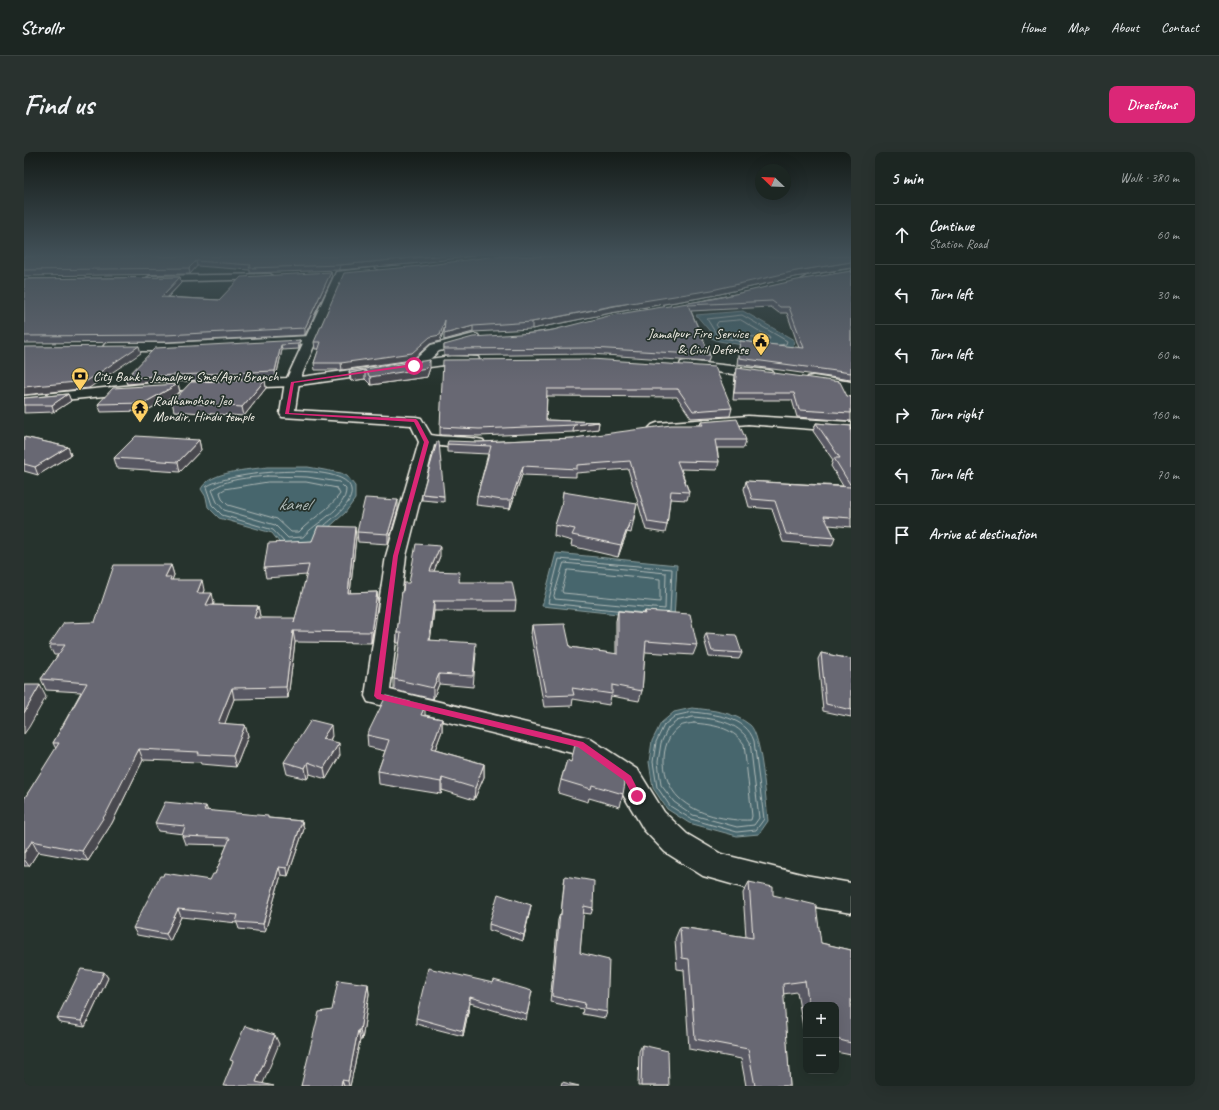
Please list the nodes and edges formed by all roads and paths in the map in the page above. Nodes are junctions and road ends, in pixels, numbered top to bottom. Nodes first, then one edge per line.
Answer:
1 (326, 300) edge
2 (486, 337) edge
3 (311, 340) junction
4 (95, 347) edge
5 (482, 360) edge
6 (674, 364) edge
7 (414, 366) junction
8 (778, 375) edge
9 (800, 379) edge
10 (292, 382) junction
11 (847, 386) edge
12 (24, 400) edge
13 (851, 400) edge
14 (851, 427) edge
15 (639, 430) edge
16 (424, 438) junction
17 (495, 442) edge
18 (851, 898) edge

1 - 3 street
2 - 7 street
3 - 4 street
3 - 10 street
5 - 7 street
6 - 8 street
7 - 10 street
9 - 11 street
10 - 12 street
10 - 16 street
11 - 13 street
14 - 15 street
16 - 17 street
16 - 18 street

